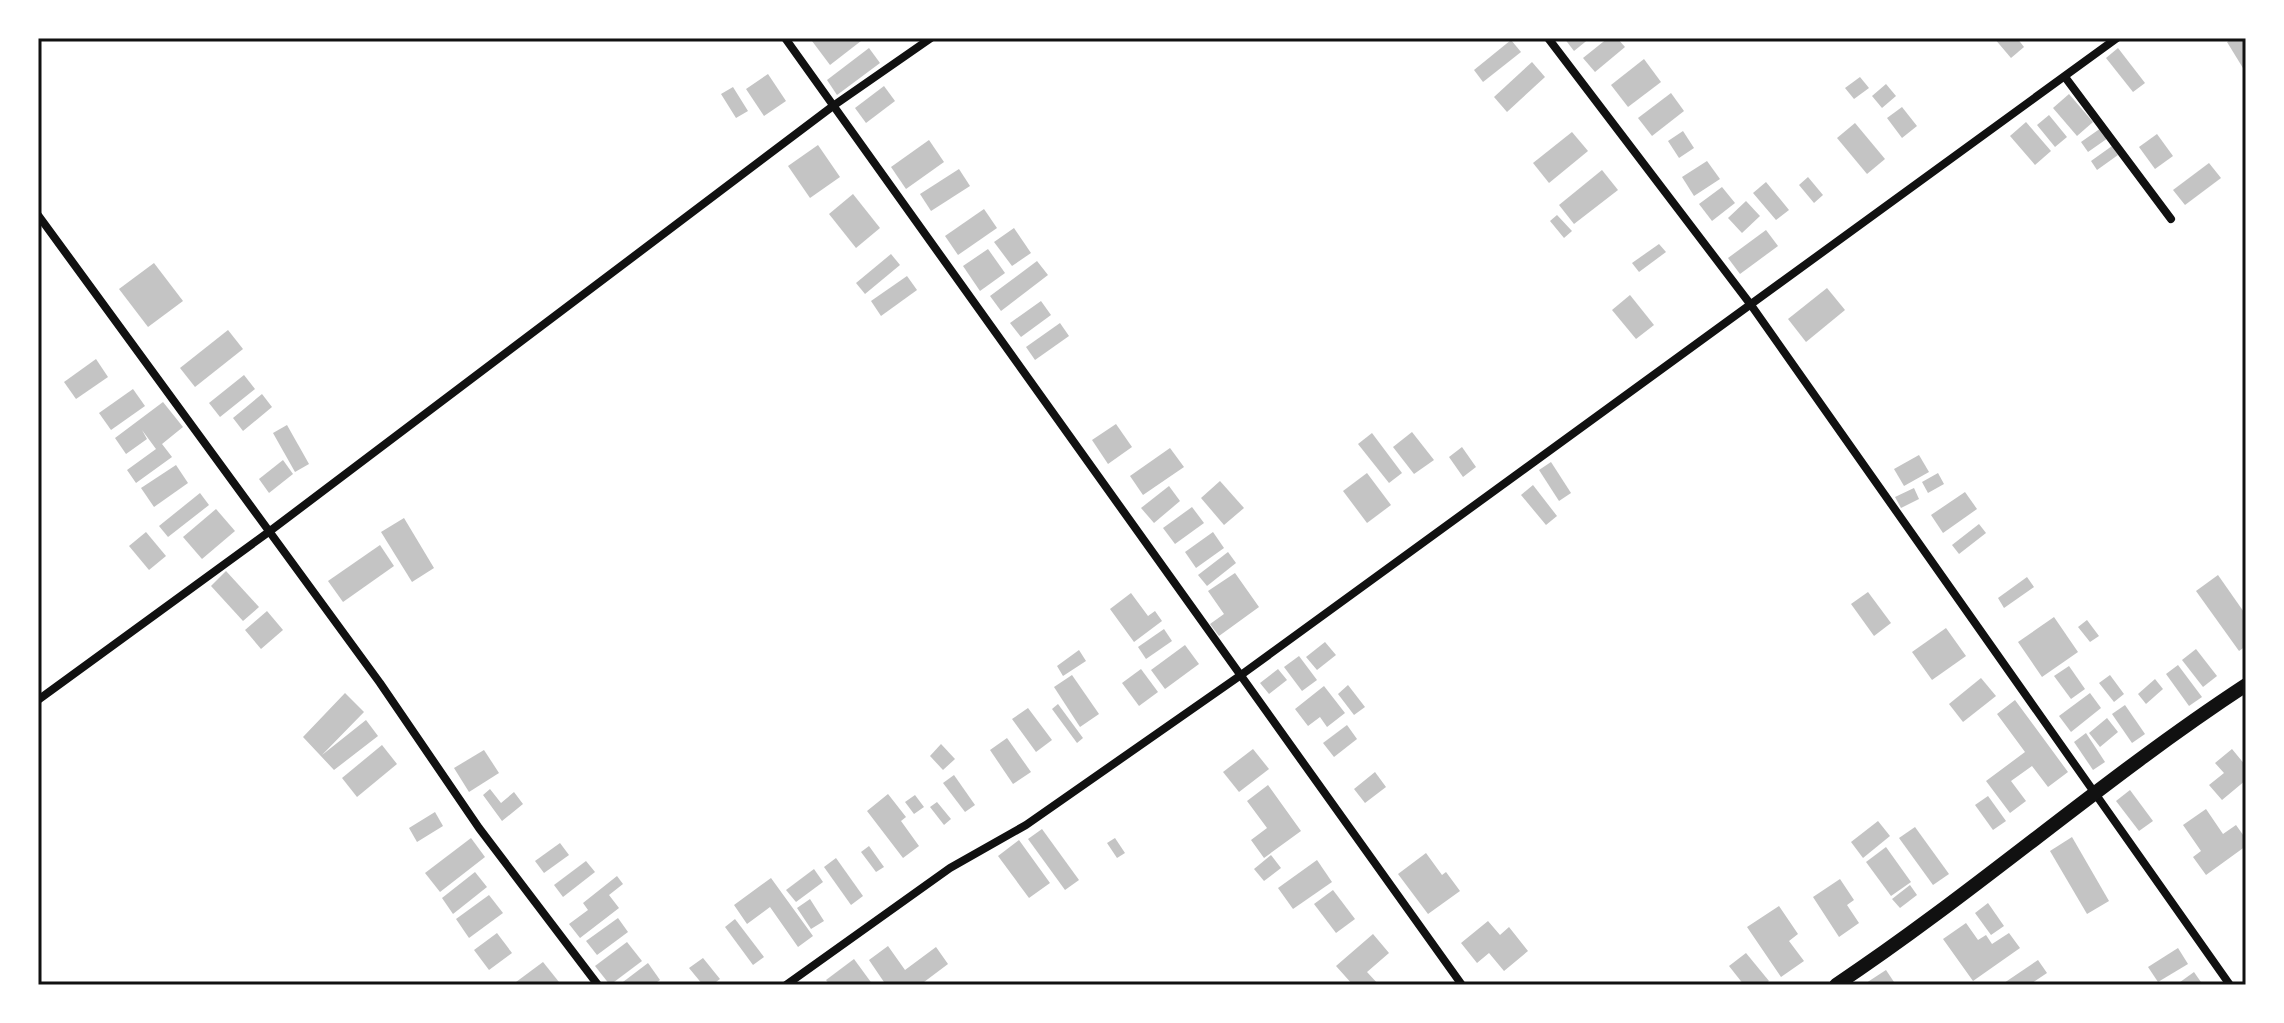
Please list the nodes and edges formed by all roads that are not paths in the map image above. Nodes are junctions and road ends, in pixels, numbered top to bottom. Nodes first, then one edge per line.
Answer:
1 (785, 38) edge
2 (931, 38) edge
3 (1548, 38) edge
4 (2117, 38) edge
5 (2065, 77) junction
6 (833, 106) junction
7 (38, 215) edge
8 (2171, 219) dead end
9 (1751, 305) junction
10 (270, 531) junction
11 (1241, 675) junction
12 (2246, 685) edge
13 (38, 700) edge
14 (2094, 794) junction
15 (598, 985) edge
16 (786, 985) edge
17 (1462, 985) edge
18 (1836, 985) edge
19 (2230, 985) edge

1 - 6 street
2 - 6 street
3 - 9 street
4 - 5 street
5 - 8 street
5 - 9 street
6 - 10 street
6 - 11 street
7 - 10 street
9 - 11 street
9 - 14 street
10 - 13 street
10 - 15 street
11 - 16 street
11 - 17 street
12 - 14 street
14 - 18 street
14 - 19 street

